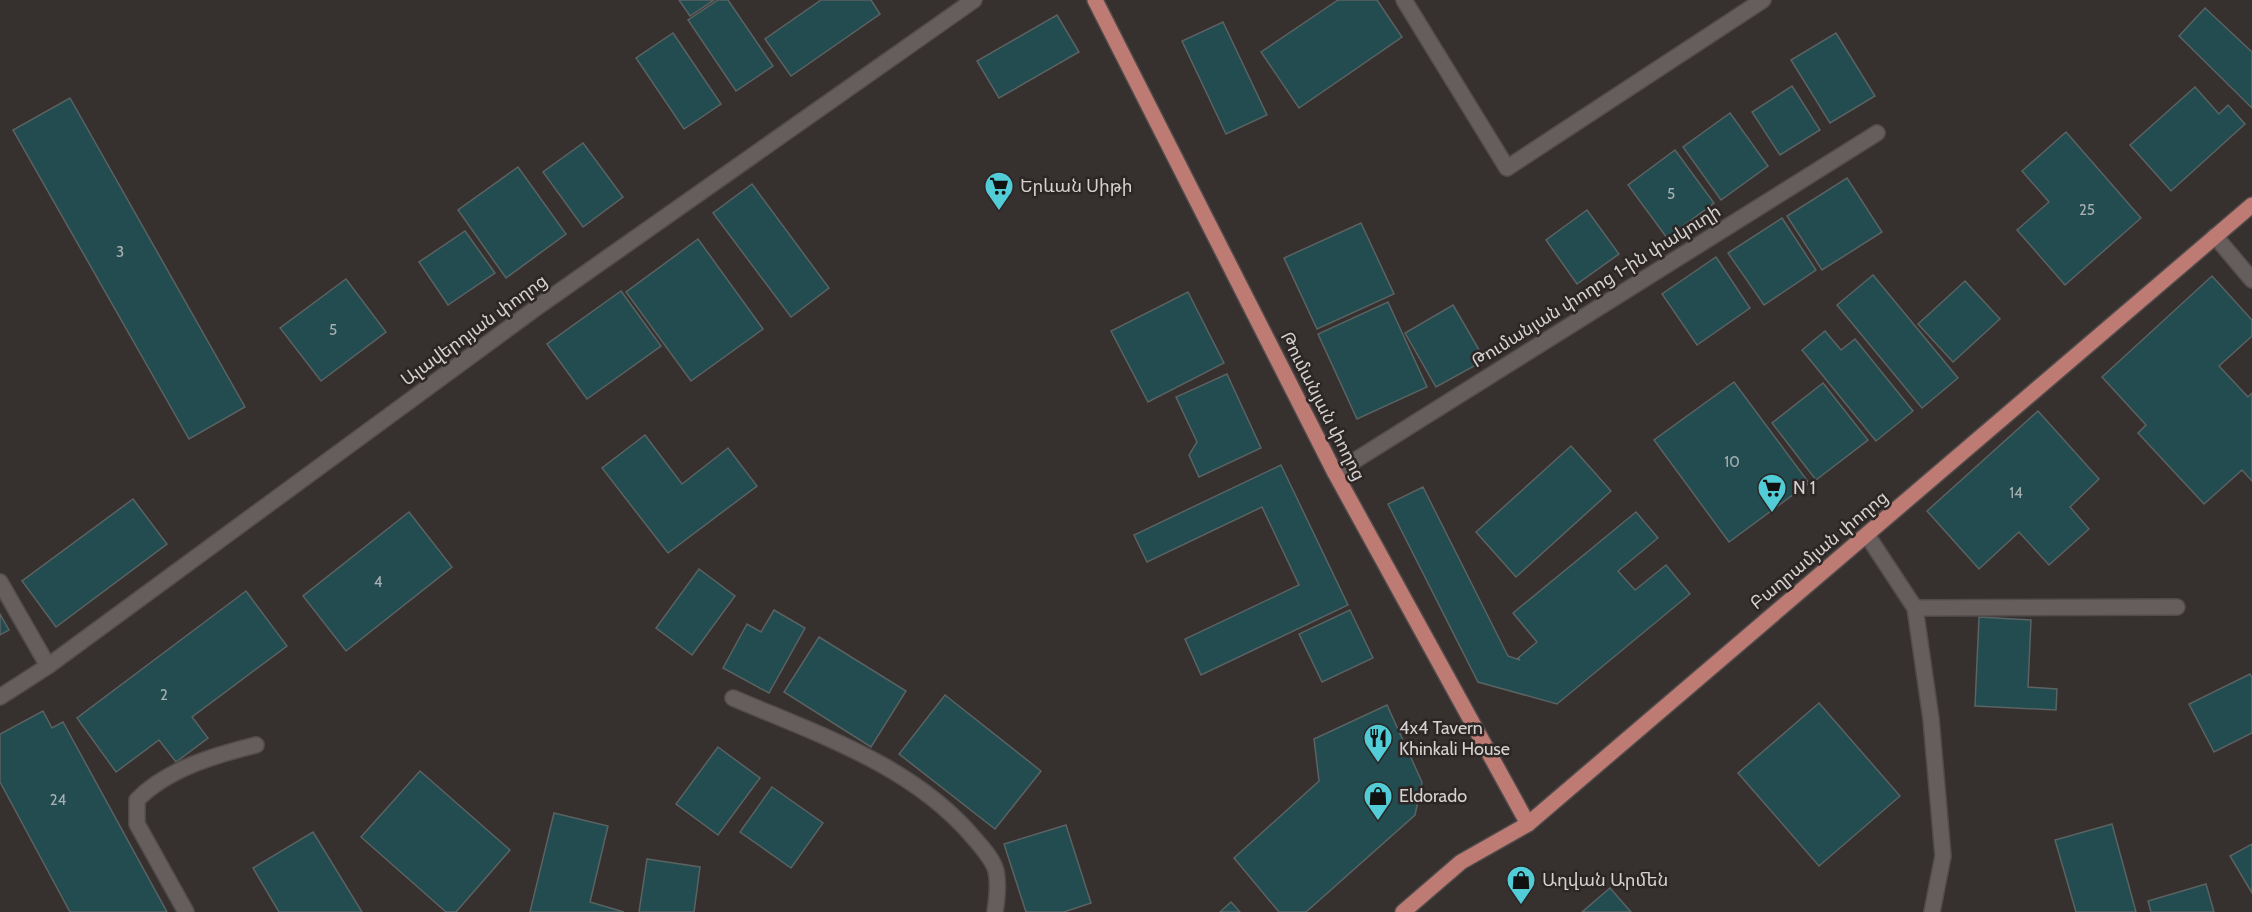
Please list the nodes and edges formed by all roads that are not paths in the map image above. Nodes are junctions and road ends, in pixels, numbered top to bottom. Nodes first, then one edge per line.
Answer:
1 (974, 0) edge
2 (1095, 0) edge
3 (1404, 0) edge
4 (1763, 0) edge
5 (1877, 133) dead end
6 (2252, 205) edge
7 (2215, 236) junction
8 (2252, 280) edge
9 (1335, 473) junction
10 (1867, 535) junction
11 (0, 582) edge
12 (2177, 607) dead end
13 (1915, 608) junction
14 (48, 666) junction
15 (0, 697) edge
16 (733, 698) dead end
17 (256, 745) dead end
18 (1528, 824) junction
19 (186, 912) edge
20 (995, 912) edge
21 (1403, 912) edge
22 (1932, 912) edge

1 - 14 street, Ալավերդյան փողոց
2 - 9 main road, Թումանյան փողոց
3 - 4 street
5 - 9 street, Թումանյան փողոց 1-ին փակուղի
6 - 7 main road, Բաղրամյան փողոց
7 - 8 street
7 - 10 main road, Բաղրամյան փողոց
9 - 18 main road, Թումանյան փողոց
10 - 13 street
10 - 18 main road, Բաղրամյան փողոց
11 - 14 street
12 - 13 street
13 - 22 street
14 - 15 street, Ալավերդյան փողոց
16 - 20 street
17 - 19 street
18 - 21 main road, Բաղրամյան փողոց

